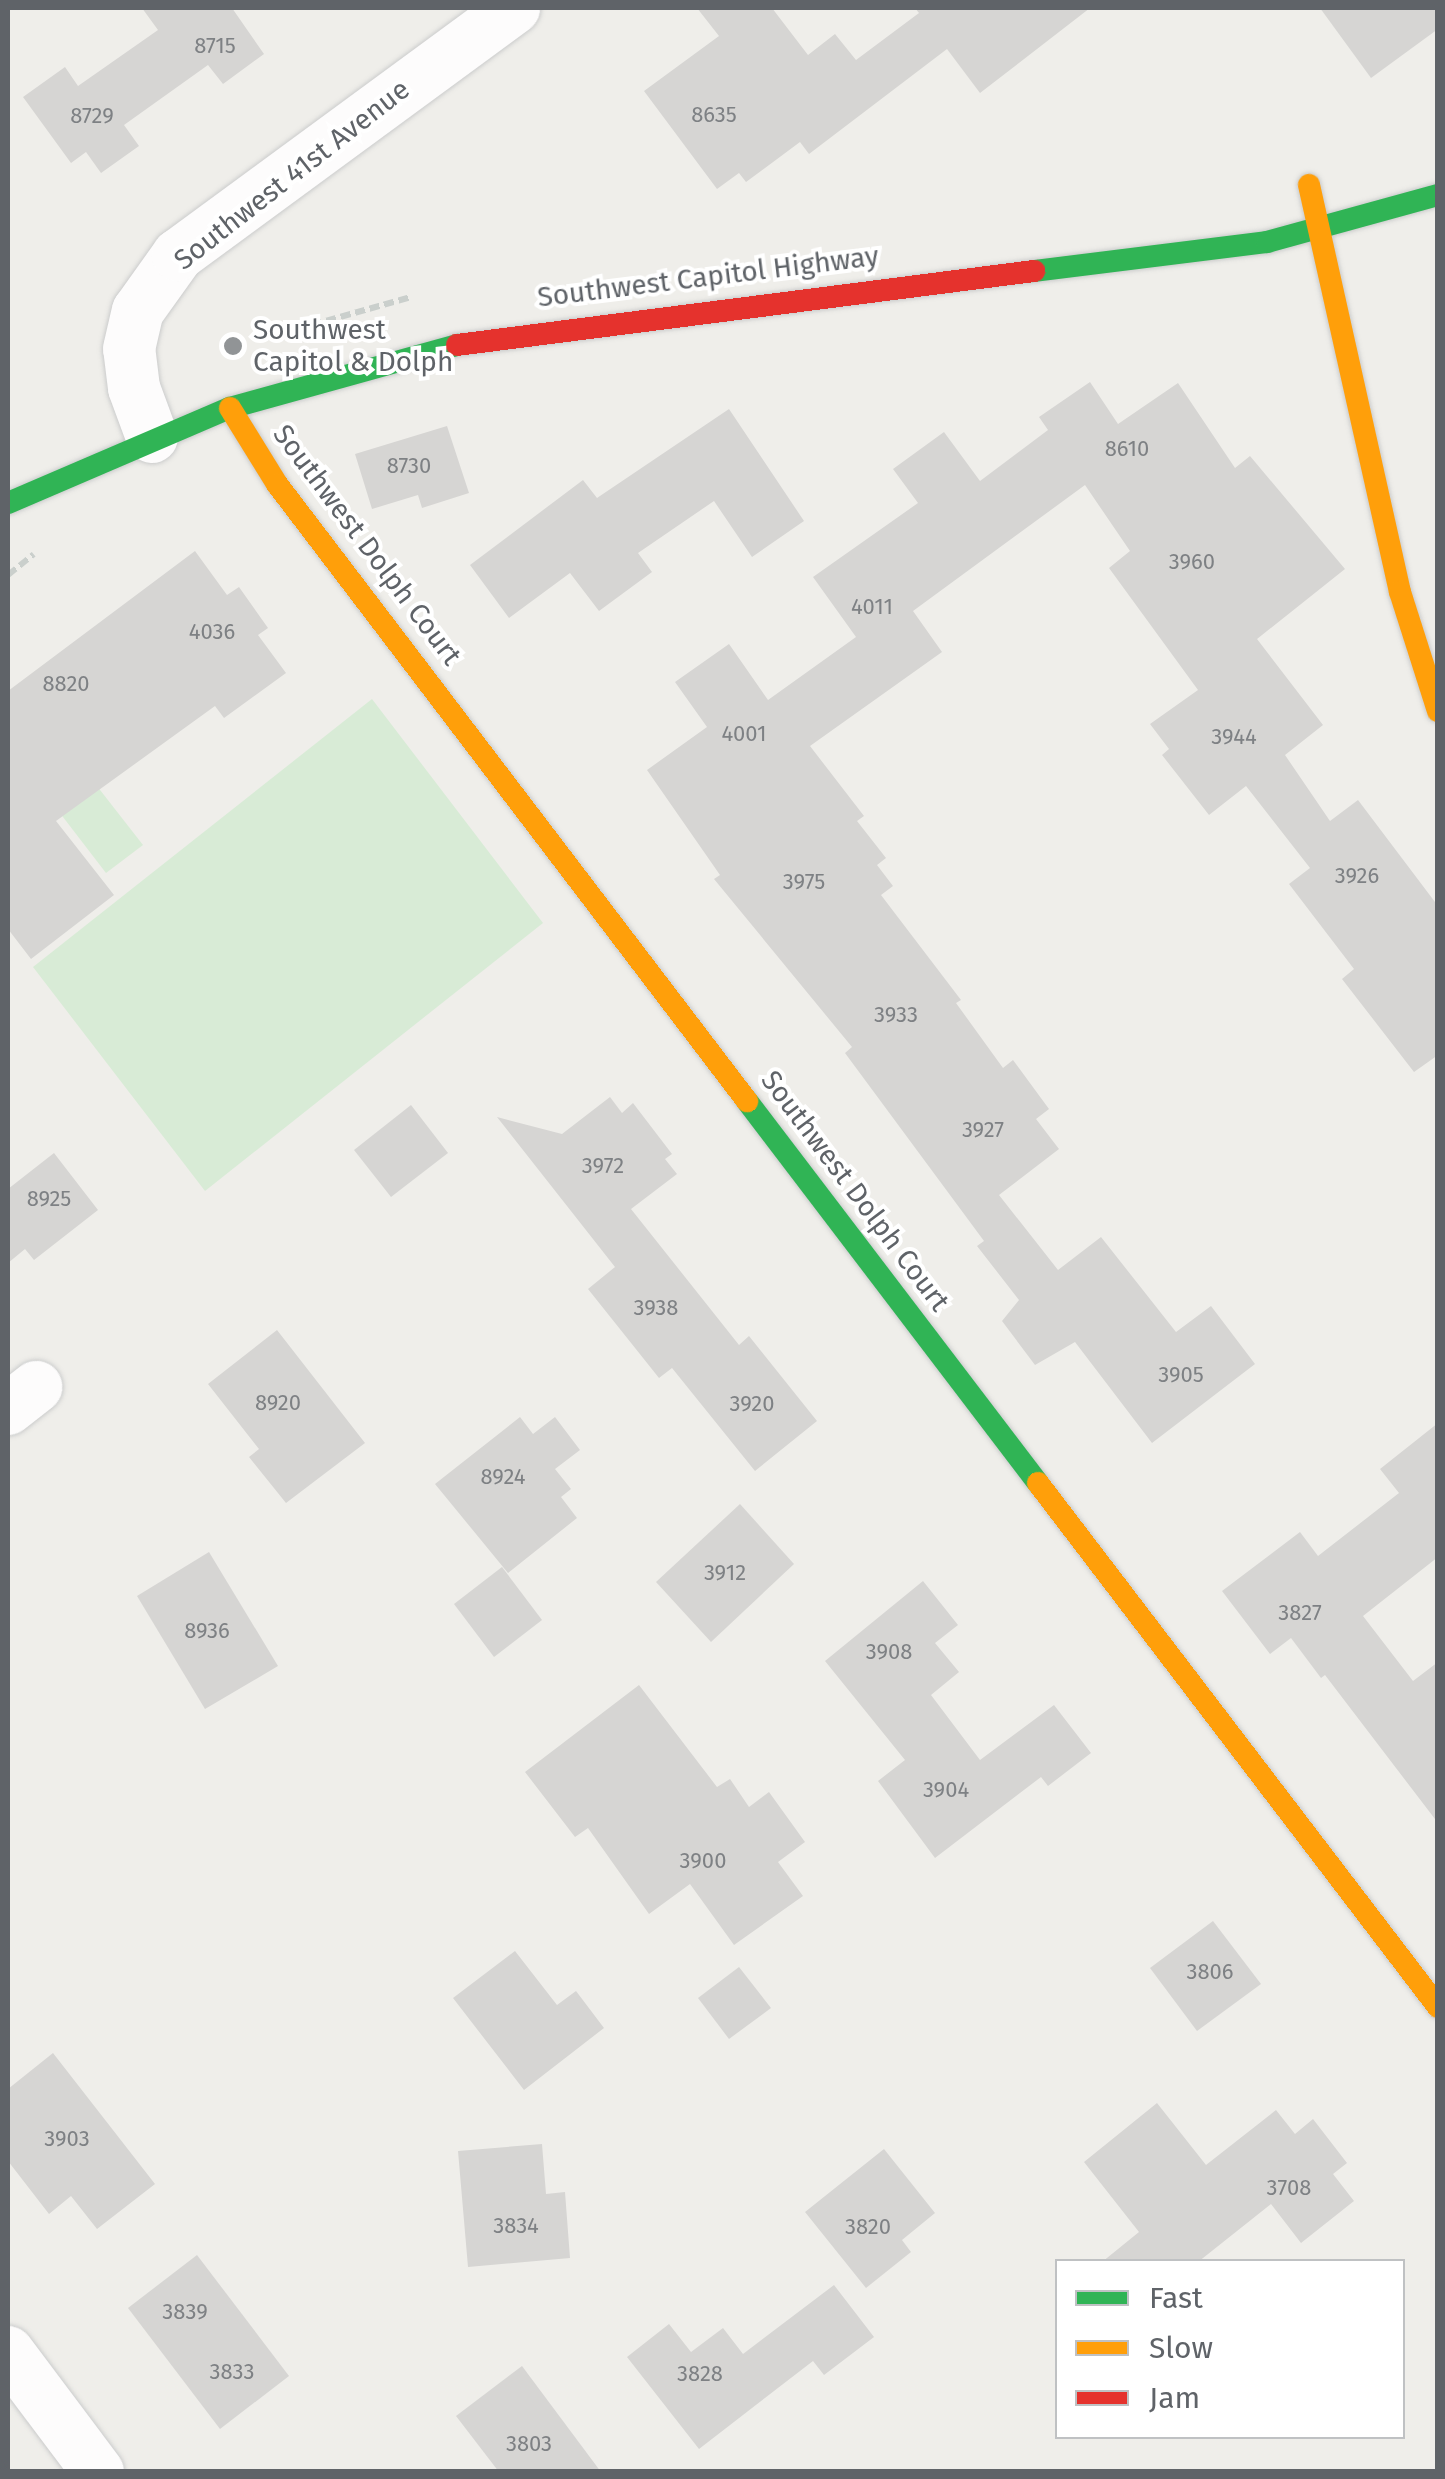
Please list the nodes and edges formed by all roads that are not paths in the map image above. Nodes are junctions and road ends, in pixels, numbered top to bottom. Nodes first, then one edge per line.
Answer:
1 (514, 8) edge
2 (1309, 186) dead end
3 (1438, 194) edge
4 (1320, 231) junction
5 (230, 408) junction
6 (152, 437) junction
7 (8, 502) edge
8 (1438, 711) edge
9 (1438, 2007) edge
10 (8, 2352) edge
11 (98, 2472) edge

1 - 6 street, Southwest 41st Avenue
2 - 4 street
3 - 4 street, Southwest Capitol Highway
4 - 5 street, Southwest Capitol Highway
4 - 8 street
5 - 6 street, Southwest Capitol Highway
5 - 9 street, Southwest Dolph Court
6 - 7 street, Southwest Capitol Highway
10 - 11 street

